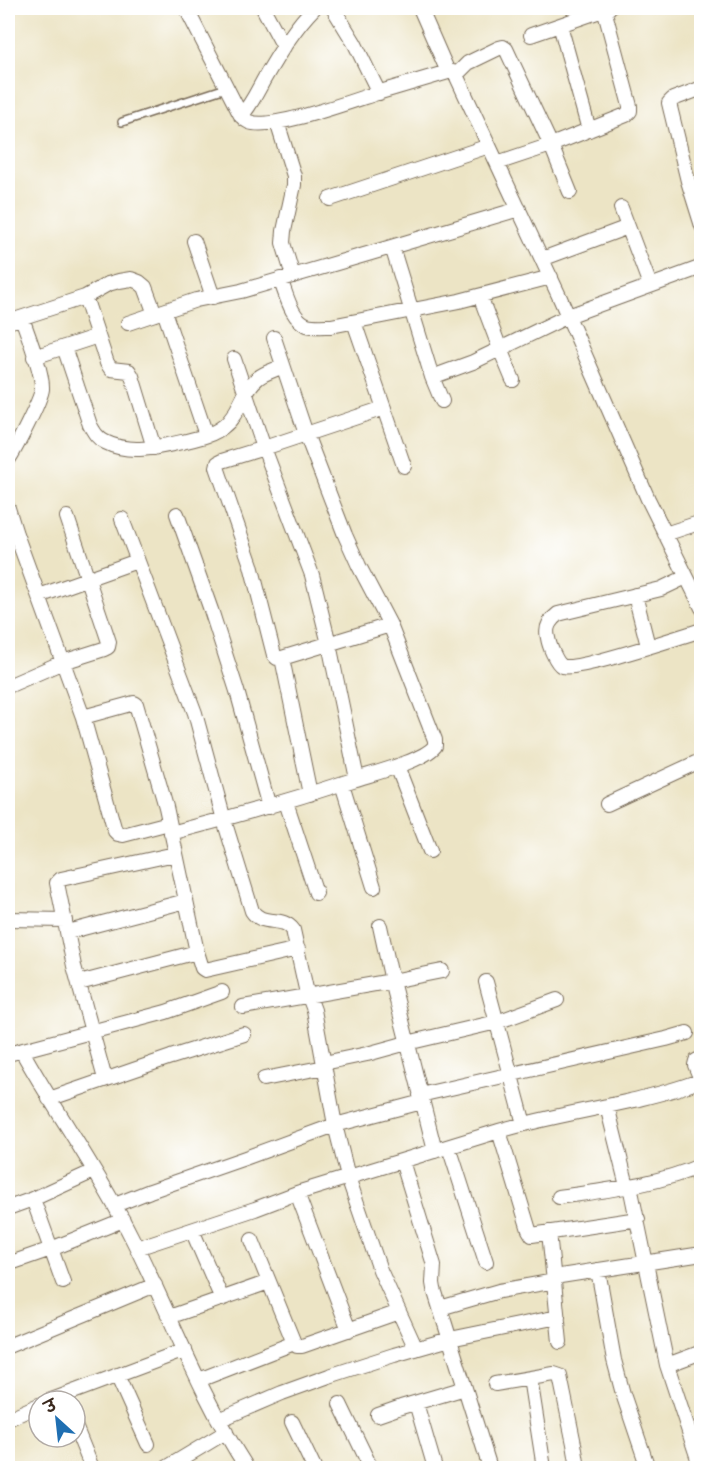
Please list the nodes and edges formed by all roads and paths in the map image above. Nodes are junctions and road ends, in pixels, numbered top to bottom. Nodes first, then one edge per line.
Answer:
1 (186, 8) edge
2 (262, 8) edge
3 (314, 8) edge
4 (333, 8) edge
5 (420, 8) edge
6 (607, 8) edge
7 (560, 25) junction
8 (531, 35) dead end
9 (284, 47) junction
10 (452, 73) junction
11 (226, 88) junction
12 (702, 88) edge
13 (379, 93) junction
14 (241, 116) junction
15 (122, 122) dead end
16 (277, 122) junction
17 (589, 130) junction
18 (551, 145) junction
19 (489, 146) junction
20 (497, 163) junction
21 (570, 192) dead end
22 (330, 199) dead end
23 (519, 208) junction
24 (621, 208) dead end
25 (702, 226) edge
26 (628, 227) junction
27 (194, 241) dead end
28 (392, 247) junction
29 (542, 259) junction
30 (702, 267) edge
31 (551, 277) junction
32 (286, 278) junction
33 (650, 285) junction
34 (480, 296) junction
35 (85, 297) junction
36 (213, 297) junction
37 (411, 311) junction
38 (160, 312) junction
39 (568, 316) junction
40 (22, 318) junction
41 (8, 322) edge
42 (354, 322) junction
43 (128, 323) dead end
44 (98, 336) junction
45 (274, 338) dead end
46 (64, 347) junction
47 (500, 349) junction
48 (34, 357) junction
49 (234, 359) dead end
50 (283, 366) junction
51 (432, 377) junction
52 (513, 380) dead end
53 (246, 394) junction
54 (442, 401) dead end
55 (384, 408) junction
56 (306, 434) junction
57 (206, 435) junction
58 (154, 448) junction
59 (264, 448) junction
60 (8, 460) edge
61 (404, 466) dead end
62 (8, 508) edge
63 (177, 514) dead end
64 (67, 517) dead end
65 (122, 519) dead end
66 (702, 522) edge
67 (665, 534) junction
68 (137, 561) junction
69 (686, 577) junction
70 (87, 578) junction
71 (635, 595) junction
72 (39, 596) junction
73 (702, 608) edge
74 (390, 625) junction
75 (702, 630) edge
76 (329, 644) junction
77 (648, 646) junction
78 (282, 658) junction
79 (63, 662) junction
80 (8, 686) edge
81 (83, 717) junction
82 (702, 760) edge
83 (397, 766) junction
84 (357, 779) junction
85 (342, 784) junction
86 (310, 794) junction
87 (286, 802) junction
88 (607, 804) dead end
89 (269, 807) junction
90 (224, 820) junction
91 (170, 828) junction
92 (430, 851) dead end
93 (175, 854) junction
94 (374, 887) dead end
95 (316, 893) dead end
96 (186, 901) junction
97 (8, 919) edge
98 (66, 926) junction
99 (380, 926) dead end
100 (298, 950) junction
101 (197, 952) junction
102 (442, 971) dead end
103 (392, 981) junction
104 (486, 982) dead end
105 (80, 984) junction
106 (222, 992) dead end
107 (309, 995) junction
108 (556, 1000) dead end
109 (243, 1007) dead end
110 (497, 1022) junction
111 (92, 1032) junction
112 (687, 1033) dead end
113 (243, 1034) dead end
114 (407, 1043) junction
115 (22, 1051) junction
116 (8, 1054) edge
117 (702, 1058) edge
118 (325, 1065) junction
119 (511, 1074) junction
120 (105, 1079) junction
121 (264, 1079) dead end
122 (701, 1081) edge
123 (50, 1099) junction
124 (421, 1099) junction
125 (607, 1106) junction
126 (524, 1124) junction
127 (335, 1125) junction
128 (499, 1131) junction
129 (449, 1147) junction
130 (435, 1152) junction
131 (402, 1161) junction
132 (699, 1167) edge
133 (94, 1171) junction
134 (348, 1177) junction
135 (629, 1186) junction
136 (297, 1193) junction
137 (702, 1195) edge
138 (559, 1197) dead end
139 (33, 1199) junction
140 (115, 1205) junction
141 (8, 1208) edge
142 (123, 1220) junction
143 (638, 1220) junction
144 (192, 1230) junction
145 (549, 1232) junction
146 (252, 1240) dead end
147 (137, 1248) junction
148 (51, 1249) junction
149 (702, 1254) edge
150 (486, 1262) dead end
151 (646, 1263) junction
152 (8, 1264) edge
153 (598, 1270) junction
154 (554, 1279) junction
155 (63, 1282) dead end
156 (269, 1282) junction
157 (154, 1285) junction
158 (222, 1299) junction
159 (440, 1308) junction
160 (399, 1312) junction
161 (169, 1317) junction
162 (558, 1317) junction
163 (349, 1330) junction
164 (450, 1339) junction
165 (560, 1342) dead end
166 (294, 1344) junction
167 (8, 1346) edge
168 (416, 1349) junction
169 (185, 1350) junction
170 (702, 1352) edge
171 (667, 1365) junction
172 (117, 1375) junction
173 (530, 1378) junction
174 (199, 1380) junction
175 (495, 1384) dead end
176 (465, 1388) junction
177 (83, 1389) edge
178 (416, 1403) junction
179 (340, 1404) dead end
180 (27, 1410) edge
181 (378, 1415) dead end
182 (8, 1419) edge
183 (292, 1422) dead end
184 (222, 1426) junction
185 (148, 1444) dead end
186 (84, 1449) edge
187 (698, 1467) edge
188 (92, 1468) edge
189 (166, 1468) edge
190 (247, 1468) edge
191 (314, 1468) edge
192 (371, 1468) edge
193 (435, 1468) edge
194 (490, 1468) edge
195 (544, 1468) edge
196 (578, 1468) edge
197 (648, 1468) edge

1 - 11 street
2 - 9 street
3 - 9 street
4 - 13 street
5 - 10 street
6 - 7 street
6 - 17 street
7 - 8 street
7 - 17 street
9 - 14 street
10 - 13 street
10 - 18 street
10 - 19 street
11 - 14 street
11 - 15 lane
12 - 25 street
13 - 16 street
14 - 16 street
16 - 32 street
17 - 18 street
18 - 20 street
18 - 21 street
19 - 20 street
19 - 22 street
20 - 23 street
23 - 28 street
23 - 29 street
24 - 26 street
26 - 29 street
26 - 33 street
27 - 36 street
28 - 32 street
28 - 37 street
29 - 31 street
30 - 33 street
31 - 34 street
31 - 39 street
32 - 36 street
32 - 42 street
33 - 39 street
34 - 37 street
34 - 47 street
35 - 38 street
35 - 40 street
35 - 44 street
36 - 38 street
37 - 42 street
37 - 51 street
38 - 43 street
38 - 57 street
39 - 47 street
39 - 67 street
40 - 41 street
40 - 48 street
42 - 55 street
44 - 46 street
44 - 58 street
45 - 50 street
46 - 48 street
46 - 58 street
47 - 51 street
47 - 52 street
48 - 60 street
49 - 53 street
50 - 53 street
50 - 56 street
51 - 54 street
53 - 57 street
53 - 59 street
55 - 56 street
55 - 61 street
56 - 59 street
56 - 74 street
57 - 58 street
59 - 76 street
59 - 78 street
62 - 72 street
63 - 89 street
64 - 70 street
65 - 68 street
66 - 67 street
67 - 69 street
68 - 70 street
68 - 90 street
69 - 71 street
69 - 73 street
70 - 72 street
70 - 79 street
71 - 77 street
71 - 77 street
72 - 79 street
74 - 76 street
74 - 83 street
75 - 77 street
76 - 78 street
76 - 84 street
78 - 86 street
79 - 80 street
79 - 81 street
81 - 91 street
81 - 91 street
82 - 88 street
83 - 84 street
83 - 92 street
84 - 85 street
85 - 86 street
85 - 94 street
86 - 87 street
87 - 89 street
87 - 95 street
89 - 90 street
90 - 91 street
90 - 100 street
91 - 93 street
93 - 96 street
93 - 98 street
96 - 98 street
96 - 101 street
97 - 98 street
98 - 105 street
99 - 103 street
100 - 101 street
100 - 107 street
101 - 105 street
102 - 103 street
103 - 107 street
103 - 114 street
104 - 110 street
105 - 111 street
106 - 111 street
107 - 109 street
107 - 118 street
108 - 110 street
110 - 114 street
110 - 119 street
111 - 115 street
111 - 120 street
112 - 119 street
113 - 120 street
114 - 118 street
114 - 124 street
115 - 116 street
115 - 123 street
117 - 122 street
118 - 121 street
118 - 127 street
119 - 124 street
119 - 126 street
120 - 123 street
122 - 125 street
123 - 133 street
124 - 127 street
124 - 130 street
125 - 126 street
125 - 135 street
126 - 128 street
127 - 134 street
127 - 140 street
128 - 129 street
128 - 145 street
129 - 130 street
129 - 150 street
130 - 131 street
131 - 134 street
131 - 159 street
132 - 135 street
132 - 137 street
133 - 139 street
133 - 140 street
134 - 136 street
134 - 160 street
135 - 138 street
135 - 143 street
136 - 144 street
136 - 163 street
139 - 141 street
139 - 148 street
140 - 142 street
142 - 147 street
142 - 148 street
143 - 145 street
143 - 151 street
144 - 147 street
144 - 158 street
145 - 154 street
146 - 156 street
147 - 157 street
148 - 152 street
148 - 155 street
149 - 151 street
151 - 153 street
151 - 171 street
153 - 154 street
153 - 197 street
154 - 159 street
154 - 162 street
156 - 158 street
156 - 166 street
157 - 161 street
157 - 167 street
158 - 161 street
159 - 164 street
160 - 163 street
160 - 168 street
161 - 169 street
162 - 164 street
162 - 165 street
163 - 166 street
164 - 168 street
164 - 176 street
166 - 174 street
168 - 184 street
169 - 172 street
169 - 174 street
170 - 171 street
171 - 187 street
172 - 177 street
172 - 185 street
173 - 175 street
173 - 195 street
173 - 196 street
174 - 184 street
176 - 178 street
176 - 194 street
178 - 181 street
178 - 193 street
179 - 192 street
180 - 182 street
183 - 191 street
184 - 189 street
184 - 190 street
186 - 188 street

